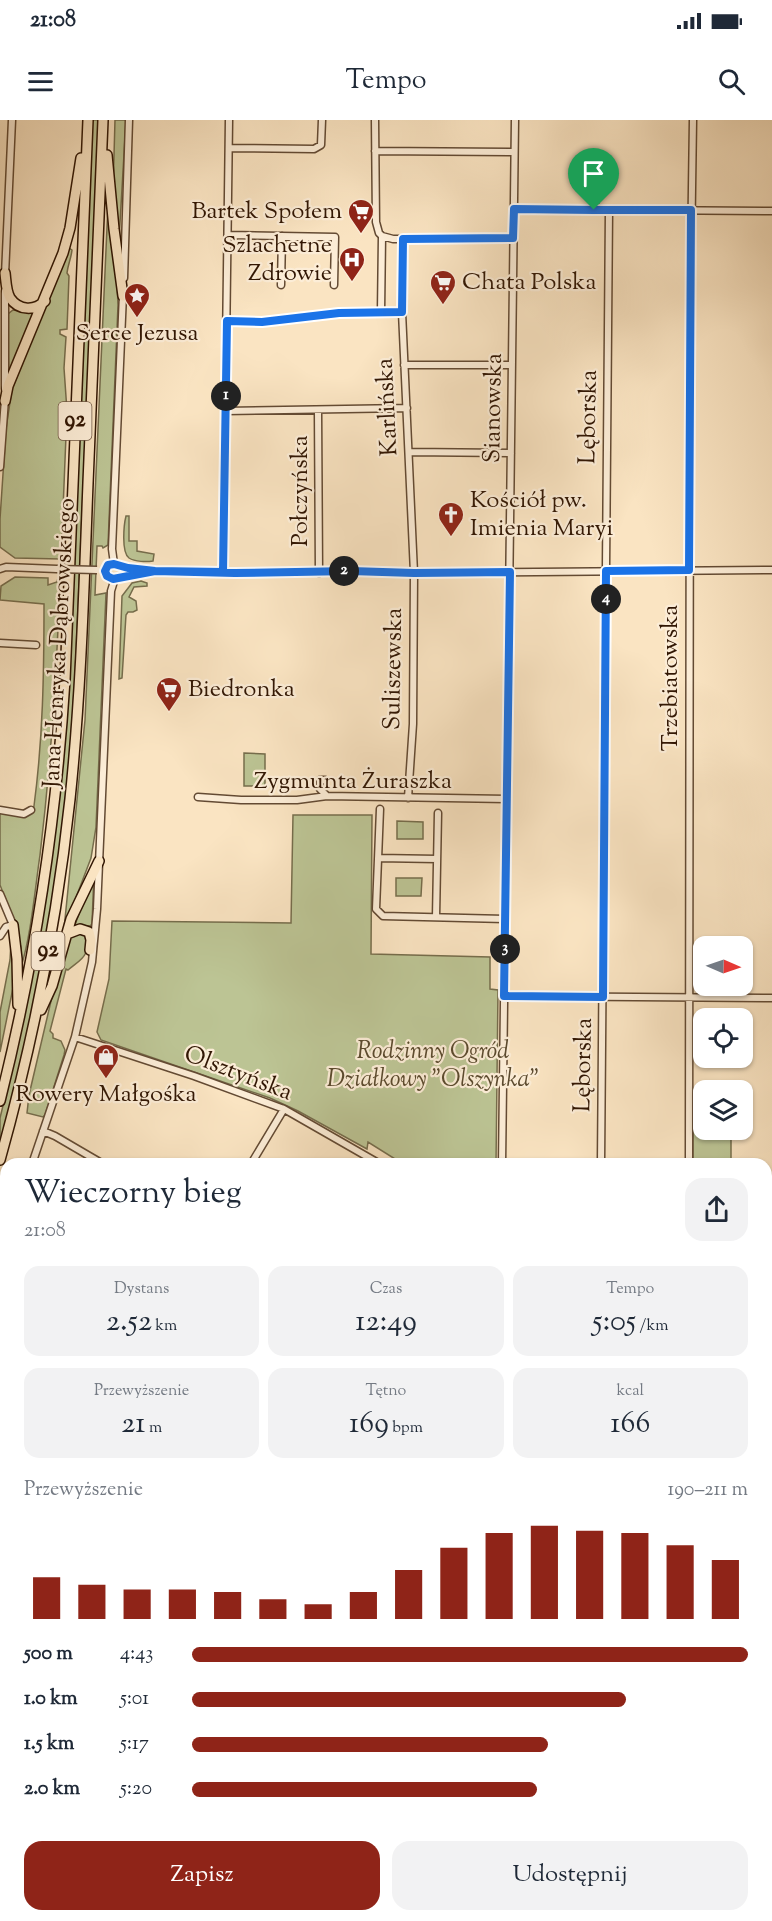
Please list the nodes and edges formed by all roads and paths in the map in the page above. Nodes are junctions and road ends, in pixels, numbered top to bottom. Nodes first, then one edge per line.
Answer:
1 (12, 120) edge
2 (88, 120) edge
3 (104, 120) edge
4 (129, 120) edge
5 (229, 120) edge
6 (322, 120) edge
7 (375, 120) edge
8 (515, 120) edge
9 (693, 120) edge
10 (229, 148) junction
11 (375, 151) junction
12 (514, 152) junction
13 (595, 200) dead end
14 (514, 209) junction
15 (594, 210) junction
16 (609, 210) junction
17 (691, 210) junction
18 (772, 211) edge
19 (228, 235) junction
20 (282, 236) junction
21 (382, 236) junction
22 (513, 238) junction
23 (403, 239) junction
24 (5, 273) junction
25 (281, 285) dead end
26 (334, 285) dead end
27 (123, 296) junction
28 (45, 301) junction
29 (381, 312) junction
30 (402, 312) junction
31 (227, 321) junction
32 (404, 365) junction
33 (512, 365) junction
34 (5, 401) junction
35 (406, 408) junction
36 (318, 410) junction
37 (225, 411) junction
38 (409, 452) junction
39 (511, 453) junction
40 (0, 467) edge
41 (116, 564) junction
42 (0, 569) edge
43 (689, 570) junction
44 (772, 570) edge
45 (105, 571) junction
46 (155, 571) junction
47 (606, 571) junction
48 (223, 572) junction
49 (510, 572) junction
50 (319, 573) junction
51 (414, 573) junction
52 (116, 578) junction
53 (0, 643) edge
54 (36, 645) dead end
55 (325, 780) dead end
56 (327, 796) junction
57 (198, 797) dead end
58 (408, 798) junction
59 (507, 799) junction
60 (380, 808) dead end
61 (0, 810) edge
62 (31, 810) dead end
63 (438, 813) dead end
64 (378, 858) junction
65 (437, 859) junction
66 (99, 861) junction
67 (0, 894) edge
68 (436, 917) junction
69 (506, 919) junction
70 (13, 925) junction
71 (67, 934) junction
72 (0, 936) edge
73 (90, 950) dead end
74 (504, 996) junction
75 (603, 997) junction
76 (689, 997) junction
77 (772, 998) edge
78 (18, 1022) junction
79 (34, 1026) junction
80 (75, 1037) junction
81 (0, 1101) edge
82 (284, 1109) junction
83 (43, 1131) junction
84 (1, 1158) edge
85 (34, 1158) edge
86 (93, 1158) edge
87 (255, 1158) edge
88 (370, 1158) edge
89 (502, 1158) edge
90 (601, 1158) edge
91 (688, 1158) edge

1 - 24 street
2 - 28 main road
2 - 78 main road, Jana Henryka Dąbrowskiego / 92
3 - 27 main road
3 - 79 main road, Jana Henryka Dąbrowskiego / 92
4 - 27 street, Jana Henryka Dąbrowskiego
5 - 10 street
6 - 10 street
7 - 11 street
8 - 12 street, Sianowska
9 - 17 street, Trzebiatowska
10 - 19 street
11 - 12 street
11 - 21 street
12 - 14 street, Sianowska
13 - 15 street
14 - 15 street
14 - 22 street, Sianowska
15 - 16 street
16 - 17 street
16 - 47 street, Lęborska
17 - 18 street
17 - 43 street, Trzebiatowska
19 - 20 street
19 - 31 street
20 - 25 street
20 - 26 street
21 - 23 street
21 - 29 street
22 - 23 street
22 - 33 street, Sianowska
23 - 30 street, Karlińska
24 - 28 main road
24 - 34 street
27 - 41 street, Jana Henryka Dąbrowskiego
28 - 34 main road
29 - 30 street
29 - 31 street
30 - 32 street, Karlińska
31 - 37 street
32 - 33 street
32 - 35 street, Karlińska
33 - 39 street, Sianowska
34 - 40 street
35 - 36 street
35 - 38 street, Karlińska
36 - 37 street
36 - 50 street, Połczyńska
37 - 48 street
38 - 39 street
38 - 51 street, Karlińska
39 - 49 street, Sianowska
41 - 45 street
41 - 46 street
41 - 52 street
42 - 45 street, bridge
43 - 44 street
43 - 47 street
43 - 76 street, Trzebiatowska
45 - 52 street
46 - 48 street
46 - 52 street
47 - 49 street
47 - 75 street, Lęborska
48 - 50 street
49 - 51 street
49 - 59 street, Sianowska
50 - 51 street
51 - 58 street, Suliszewska
52 - 66 street, Jana Henryka Dąbrowskiego
53 - 54 street
55 - 56 street
56 - 57 street, Zygmunta Żuraszka
56 - 58 street, Zygmunta Żuraszka
58 - 59 street, Zygmunta Żuraszka
59 - 69 street, Sianowska
60 - 64 street
61 - 62 street
63 - 65 street
64 - 65 street
64 - 68 street
65 - 68 street
66 - 71 main road
66 - 80 street, Jana Henryka Dąbrowskiego
67 - 70 street
68 - 69 street
69 - 74 street, Sianowska
70 - 72 street
70 - 78 main road
71 - 73 main road
71 - 79 main road
74 - 75 street
74 - 89 street, Sianowska
75 - 76 street
75 - 90 street, Lęborska
76 - 77 street
76 - 91 street, Trzebiatowska
78 - 81 main road, Jana Henryka Dąbrowskiego / 92
79 - 84 main road, Jana Henryka Dąbrowskiego / 92
80 - 82 street, Olsztyńska
80 - 83 street, Jana Henryka Dąbrowskiego
82 - 87 street
82 - 88 street, Olsztyńska
83 - 85 street, Jana Henryka Dąbrowskiego
83 - 86 street

